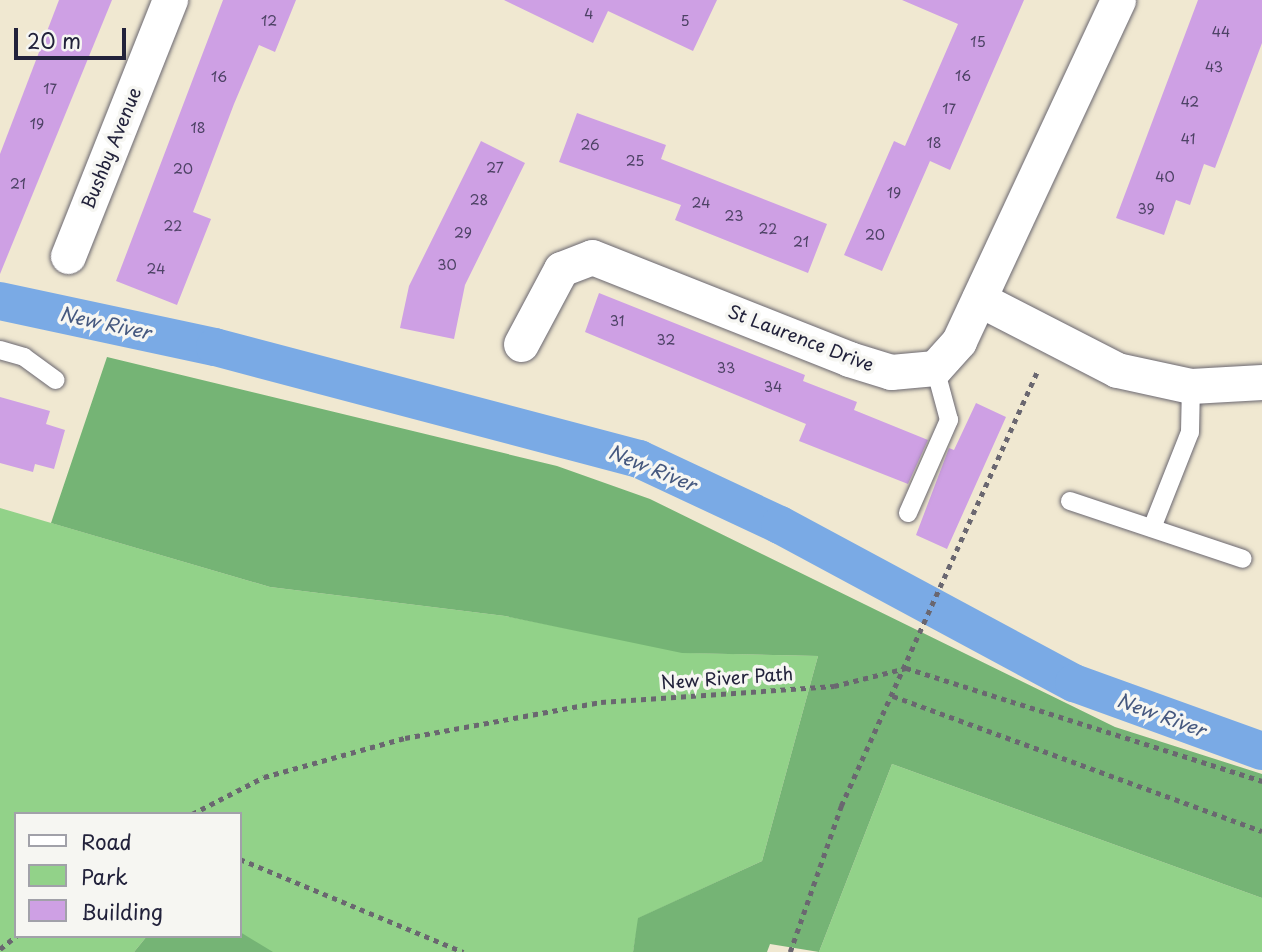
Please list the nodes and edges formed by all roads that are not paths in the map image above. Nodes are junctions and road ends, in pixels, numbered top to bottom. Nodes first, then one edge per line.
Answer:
1 (170, 0) edge
2 (1118, 0) edge
3 (68, 256) dead end
4 (979, 299) junction
5 (521, 344) dead end
6 (0, 350) edge
7 (935, 368) junction
8 (56, 380) dead end
9 (1262, 382) edge
10 (1191, 386) junction
11 (1070, 501) dead end
12 (908, 513) dead end
13 (1152, 528) junction
14 (1243, 559) dead end

1 - 3 street, Bushby Avenue
2 - 4 street
4 - 7 street
4 - 10 street
5 - 7 street, St Laurence Drive
6 - 8 lane
7 - 12 lane
9 - 10 street
10 - 13 lane
11 - 13 lane
13 - 14 lane

